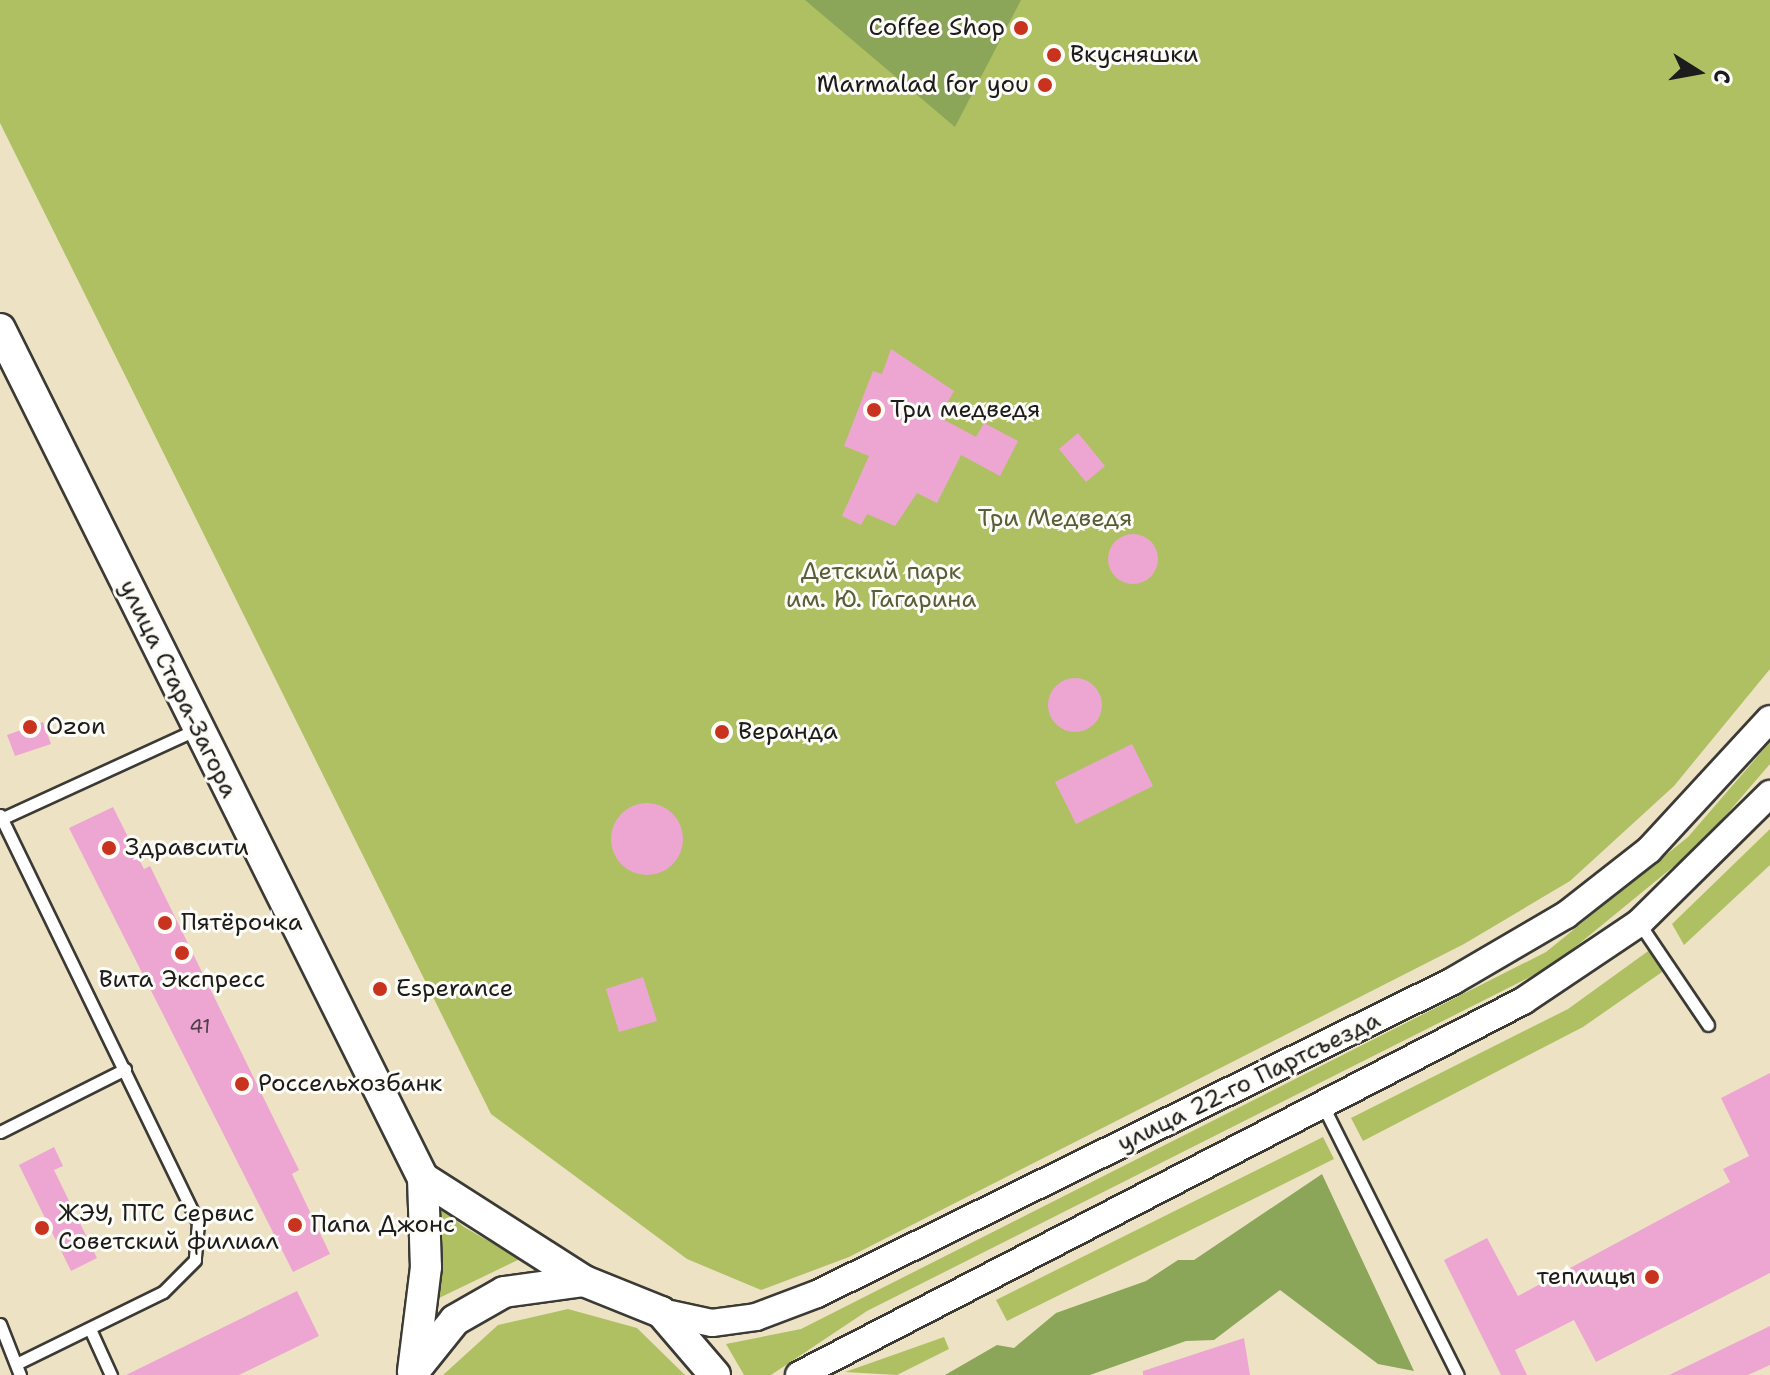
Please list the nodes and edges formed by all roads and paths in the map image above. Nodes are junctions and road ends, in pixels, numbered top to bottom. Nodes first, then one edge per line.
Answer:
1 (0, 330) edge
2 (1770, 719) edge
3 (197, 729) junction
4 (1770, 794) edge
5 (2, 816) edge
6 (1639, 923) junction
7 (1708, 1025) dead end
8 (125, 1069) junction
9 (1322, 1103) junction
10 (0, 1132) edge
11 (423, 1178) junction
12 (584, 1281) junction
13 (661, 1312) junction
14 (0, 1324) edge
15 (90, 1329) junction
16 (19, 1369) edge
17 (413, 1374) edge
18 (111, 1375) edge
19 (715, 1375) edge
20 (799, 1375) edge
21 (1458, 1375) edge

1 - 3 main road, улица Стара-Загора
2 - 13 street, улица 22-го Партсъезда
3 - 5 lane
3 - 11 main road, улица Стара-Загора
4 - 6 street, улица 22-го Партсъезда
5 - 8 lane
6 - 7 lane
6 - 9 street, улица 22-го Партсъезда
8 - 10 lane
8 - 15 lane
9 - 20 street, улица 22-го Партсъезда
9 - 21 lane
11 - 12 main road
11 - 17 main road, улица Стара-Загора
12 - 13 main road
12 - 17 main road
13 - 19 main road
14 - 16 lane
15 - 16 lane
15 - 18 lane

